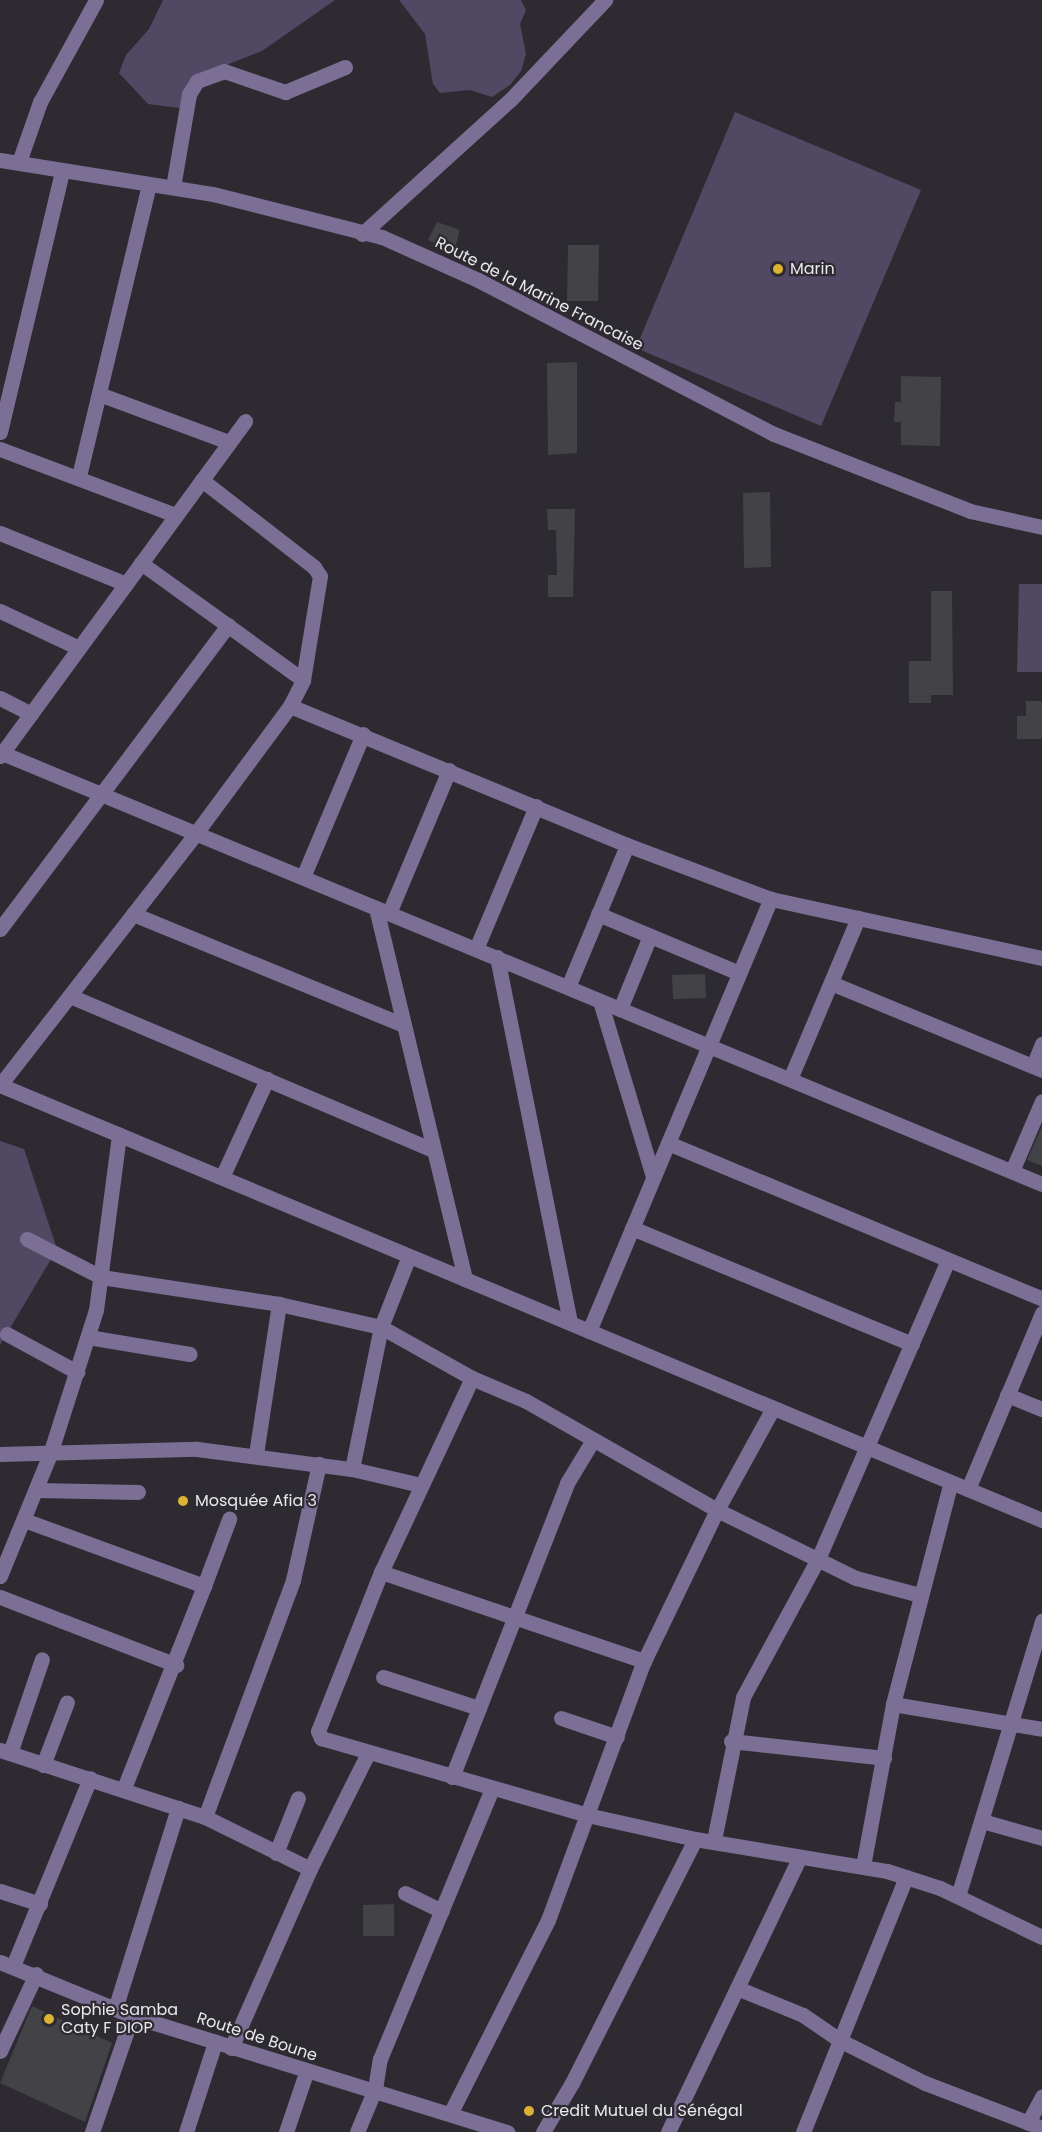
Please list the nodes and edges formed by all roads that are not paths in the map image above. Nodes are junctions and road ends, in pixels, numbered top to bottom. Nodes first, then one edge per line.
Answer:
1 (96, 0) edge
2 (605, 0) edge
3 (345, 67) dead end
4 (0, 160) edge
5 (19, 162) junction
6 (62, 171) junction
7 (149, 184) junction
8 (173, 187) junction
9 (362, 234) junction
10 (99, 394) junction
11 (245, 421) dead end
12 (0, 432) edge
13 (230, 442) junction
14 (0, 449) edge
15 (79, 476) junction
16 (202, 480) junction
17 (176, 515) junction
18 (1042, 527) edge
19 (0, 533) edge
20 (141, 562) junction
21 (126, 584) junction
22 (0, 611) edge
23 (228, 625) junction
24 (79, 648) junction
25 (303, 680) junction
26 (0, 698) edge
27 (290, 706) junction
28 (31, 714) junction
29 (363, 734) junction
30 (1, 754) edge
31 (449, 770) junction
32 (102, 794) junction
33 (536, 806) junction
34 (196, 833) junction
35 (627, 845) junction
36 (303, 877) junction
37 (771, 899) junction
38 (382, 910) junction
39 (133, 914) junction
40 (598, 914) junction
41 (858, 918) junction
42 (0, 929) edge
43 (650, 936) junction
44 (476, 949) junction
45 (497, 957) junction
46 (1042, 958) edge
47 (739, 973) junction
48 (831, 982) junction
49 (568, 987) junction
50 (70, 996) junction
51 (600, 1001) junction
52 (620, 1008) junction
53 (403, 1025) junction
54 (1042, 1044) edge
55 (709, 1046) junction
56 (1037, 1068) edge
57 (267, 1079) junction
58 (790, 1079) junction
59 (0, 1085) edge
60 (1042, 1101) edge
61 (119, 1135) junction
62 (668, 1143) junction
63 (434, 1150) junction
64 (1012, 1172) junction
65 (653, 1176) junction
66 (222, 1178) junction
67 (1042, 1184) edge
68 (632, 1228) junction
69 (27, 1239) dead end
70 (409, 1256) junction
71 (948, 1260) junction
72 (101, 1277) junction
73 (465, 1279) junction
74 (1042, 1299) edge
75 (279, 1304) junction
76 (1042, 1313) edge
77 (570, 1323) junction
78 (381, 1327) junction
79 (589, 1331) junction
80 (7, 1334) dead end
81 (88, 1337) junction
82 (912, 1344) junction
83 (190, 1354) dead end
84 (77, 1372) junction
85 (472, 1378) junction
86 (1007, 1395) junction
87 (773, 1408) junction
88 (1042, 1409) edge
89 (593, 1440) junction
90 (869, 1448) junction
91 (0, 1454) edge
92 (50, 1454) junction
93 (256, 1454) junction
94 (319, 1464) junction
95 (352, 1469) junction
96 (951, 1482) junction
97 (421, 1485) junction
98 (968, 1489) junction
99 (36, 1490) junction
100 (138, 1492) dead end
101 (717, 1510) junction
102 (24, 1520) junction
103 (229, 1520) dead end
104 (1042, 1520) edge
105 (818, 1559) junction
106 (381, 1572) junction
107 (0, 1576) edge
108 (204, 1586) junction
109 (920, 1595) junction
110 (0, 1597) edge
111 (514, 1618) junction
112 (1042, 1621) edge
113 (42, 1659) dead end
114 (644, 1661) junction
115 (176, 1665) junction
116 (383, 1677) dead end
117 (67, 1701) dead end
118 (893, 1704) junction
119 (479, 1707) junction
120 (561, 1718) dead end
121 (1009, 1725) junction
122 (1042, 1729) edge
123 (617, 1737) junction
124 (731, 1741) junction
125 (5, 1751) edge
126 (368, 1753) junction
127 (884, 1758) junction
128 (43, 1765) junction
129 (452, 1777) junction
130 (90, 1779) junction
131 (124, 1788) junction
132 (492, 1788) junction
133 (298, 1798) dead end
134 (178, 1808) junction
135 (587, 1815) junction
136 (204, 1817) junction
137 (982, 1821) junction
138 (1042, 1838) edge
139 (695, 1839) junction
140 (714, 1840) junction
141 (276, 1853) junction
142 (800, 1858) junction
143 (863, 1866) junction
144 (310, 1869) junction
145 (906, 1877) junction
146 (0, 1891) edge
147 (405, 1893) dead end
148 (958, 1896) junction
149 (40, 1904) junction
150 (442, 1911) junction
151 (1042, 1937) edge
152 (6, 1964) edge
153 (36, 1974) junction
154 (737, 1988) junction
155 (115, 2009) junction
156 (132, 2016) junction
157 (841, 2040) junction
158 (215, 2042) junction
159 (231, 2048) junction
160 (0, 2051) edge
161 (306, 2073) junction
162 (375, 2089) junction
163 (1042, 2097) edge
164 (451, 2112) junction
165 (1035, 2126) edge
166 (92, 2132) edge
167 (186, 2132) edge
168 (286, 2132) edge
169 (357, 2132) edge
170 (507, 2132) edge
171 (543, 2132) edge
172 (668, 2132) edge
173 (803, 2132) edge

1 - 5 street
2 - 9 street
3 - 8 street
4 - 5 street, Route de la Marine Francaise
5 - 6 street, Route de la Marine Francaise
6 - 7 street, Route de la Marine Francaise
6 - 12 street
7 - 8 street, Route de la Marine Francaise
7 - 10 street
8 - 9 street, Route de la Marine Francaise
9 - 18 street, Route de la Marine Francaise
10 - 13 street
10 - 15 street
11 - 13 street
13 - 16 street
14 - 15 street
15 - 17 street
16 - 17 street
16 - 25 street
17 - 20 street
19 - 21 street
20 - 21 street
20 - 23 street
21 - 24 street
22 - 24 street
23 - 25 street
23 - 32 street
24 - 28 street
25 - 27 street
26 - 28 street
27 - 29 street
27 - 34 street
28 - 30 street
29 - 31 street
29 - 36 street
30 - 32 street
31 - 33 street
31 - 38 street
32 - 34 street
32 - 42 street
33 - 35 street
33 - 44 street
34 - 36 street
34 - 39 street
35 - 37 street
35 - 40 street
36 - 38 street
37 - 41 street
37 - 47 street
38 - 44 street
38 - 53 street
39 - 50 street
39 - 53 street
40 - 43 street
40 - 49 street
41 - 46 street
41 - 48 street
43 - 47 street
43 - 52 street
44 - 45 street
45 - 49 street
45 - 77 street
47 - 55 street
48 - 56 street
48 - 58 street
49 - 51 street
50 - 57 street
50 - 59 street
51 - 52 street
51 - 65 street
52 - 55 street
53 - 63 street
54 - 56 street
55 - 58 street
55 - 62 street
57 - 63 street
57 - 66 street
58 - 64 street
59 - 61 street
60 - 64 street
61 - 66 street
61 - 72 street
62 - 65 street
62 - 71 street
63 - 73 street
64 - 67 street
65 - 68 street
66 - 70 street
68 - 79 street
68 - 82 street
69 - 72 street
70 - 73 street
70 - 78 street
71 - 74 street
71 - 82 street
72 - 75 street
72 - 81 street
73 - 77 street
75 - 78 street
75 - 93 street
76 - 86 street
77 - 79 street
78 - 85 street
78 - 95 street
79 - 87 street
80 - 84 street
81 - 83 street
81 - 84 street
82 - 90 street
84 - 92 street
85 - 89 street
85 - 97 street
86 - 88 street
86 - 98 street
87 - 90 street
87 - 101 street
89 - 101 street
89 - 111 street
90 - 96 street
90 - 105 street
91 - 92 street
92 - 93 street
92 - 99 street
93 - 94 street
94 - 95 street
94 - 136 street
95 - 97 street
96 - 98 street
96 - 109 street
97 - 106 street
98 - 104 street
99 - 100 street
99 - 102 street
101 - 105 street
101 - 114 street
102 - 107 street
102 - 108 street
103 - 108 street
105 - 109 street
105 - 124 street
106 - 111 street
106 - 126 street
108 - 115 street
109 - 118 street
110 - 115 street
111 - 114 street
111 - 119 street
112 - 121 street
113 - 125 street
114 - 123 street
115 - 131 street
116 - 119 street
117 - 128 street
118 - 121 street
118 - 127 street
119 - 129 street
120 - 123 street
121 - 122 street
121 - 137 street
123 - 135 street
124 - 127 street
124 - 140 street
125 - 128 street
126 - 129 street
126 - 144 street
127 - 143 street
128 - 130 street
129 - 132 street
130 - 131 street
130 - 149 street
131 - 134 street
132 - 135 street
132 - 150 street
133 - 141 street
134 - 136 street
134 - 155 street
135 - 139 street
135 - 164 street
136 - 141 street
137 - 138 street
137 - 148 street
139 - 140 street
139 - 171 street
140 - 142 street
141 - 144 street
142 - 143 street
142 - 154 street
143 - 145 street
144 - 159 street
145 - 148 street
145 - 157 street
146 - 149 street
147 - 150 street
148 - 151 street
149 - 152 street
150 - 162 street
152 - 153 street, Route de Boune
153 - 155 street, Route de Boune
153 - 160 street
154 - 157 street
154 - 172 street
155 - 156 street, Route de Boune
156 - 158 street, Route de Boune
156 - 166 street
157 - 165 street
157 - 173 street
158 - 159 street, Route de Boune
158 - 167 street
159 - 161 street, Route de Boune
161 - 162 street, Route de Boune
161 - 168 street
162 - 164 street, Route de Boune
162 - 169 street
163 - 165 street
164 - 170 street, Route de Boune

